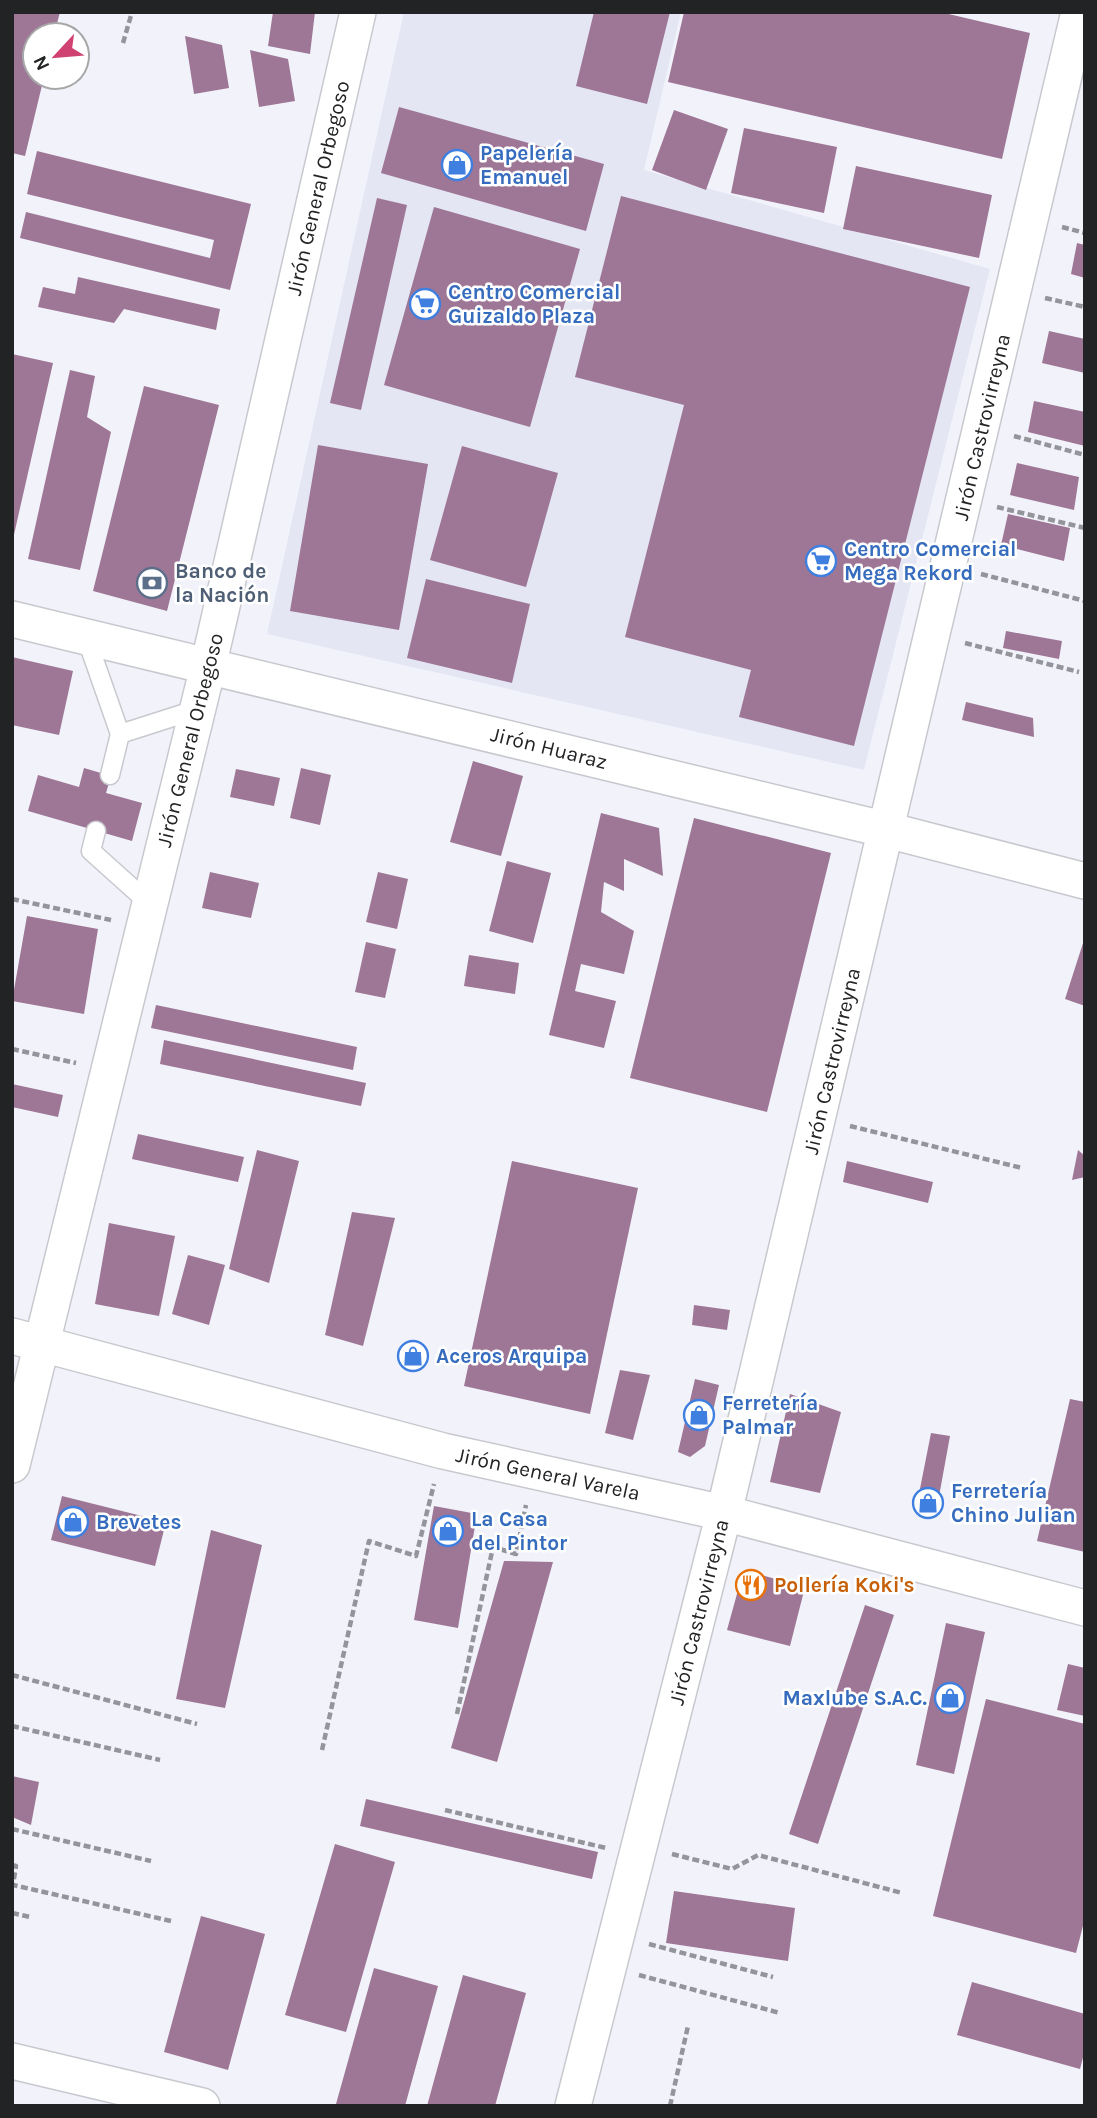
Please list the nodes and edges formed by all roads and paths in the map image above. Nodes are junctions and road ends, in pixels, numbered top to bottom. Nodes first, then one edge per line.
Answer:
1 (132, 12) edge
2 (358, 12) edge
3 (1079, 12) edge
4 (123, 43) dead end
5 (981, 428) junction
6 (1085, 454) edge
7 (965, 499) junction
8 (1085, 528) edge
9 (949, 566) junction
10 (1085, 601) edge
11 (12, 618) edge
12 (933, 635) junction
13 (86, 637) junction
14 (208, 667) junction
15 (1079, 672) dead end
16 (198, 709) junction
17 (120, 734) junction
18 (110, 775) dead end
19 (887, 830) junction
20 (96, 831) dead end
21 (1085, 881) edge
22 (12, 899) edge
23 (147, 916) junction
24 (12, 1049) edge
25 (109, 1070) junction
26 (818, 1118) junction
27 (1022, 1168) dead end
28 (28, 1340) edge
29 (443, 1451) junction
30 (12, 1465) edge
31 (533, 1471) junction
32 (724, 1513) junction
33 (1085, 1608) edge
34 (12, 1675) edge
35 (457, 1714) dead end
36 (197, 1724) dead end
37 (12, 1726) edge
38 (322, 1750) dead end
39 (160, 1760) dead end
40 (445, 1810) dead end
41 (12, 1829) edge
42 (638, 1851) junction
43 (151, 1861) dead end
44 (12, 1865) edge
45 (902, 1893) dead end
46 (12, 1913) edge
47 (30, 1917) dead end
48 (171, 1921) dead end
49 (612, 1952) junction
50 (774, 1977) dead end
51 (780, 2012) dead end
52 (688, 2026) dead end
53 (12, 2061) edge
54 (202, 2106) edge
55 (573, 2106) edge
56 (670, 2106) edge

1 - 4 path
2 - 14 street, Jirón General Orbegoso
3 - 5 street, Jirón Castrovirreyna
5 - 6 path
5 - 7 street, Jirón Castrovirreyna
7 - 8 path
7 - 9 street, Jirón Castrovirreyna
9 - 10 path
9 - 12 street, Jirón Castrovirreyna
11 - 13 street, Jirón Huaraz
12 - 15 path
12 - 19 street, Jirón Castrovirreyna
13 - 14 street, Jirón Huaraz
13 - 17 lane
14 - 16 street, Jirón General Orbegoso
14 - 19 street, Jirón Huaraz
16 - 17 lane
16 - 23 street, Jirón General Orbegoso
17 - 18 lane
19 - 21 street, Jirón Huaraz
19 - 26 street, Jirón Castrovirreyna
20 - 23 lane
22 - 23 path
23 - 25 street, Jirón General Orbegoso
24 - 25 path
25 - 28 street, Jirón General Orbegoso
26 - 27 path
26 - 32 street, Jirón Castrovirreyna
28 - 29 street, Jirón General Varela
28 - 30 street, Jirón General Orbegoso
29 - 31 street, Jirón General Varela
29 - 38 path
31 - 32 street, Jirón General Varela
31 - 35 path
32 - 33 street, Jirón General Varela
32 - 42 street, Jirón Castrovirreyna
34 - 36 path
37 - 39 path
40 - 42 path
41 - 43 path
42 - 45 path
42 - 49 street, Jirón Castrovirreyna
44 - 48 path
46 - 47 path
49 - 50 path
49 - 51 path
49 - 55 street, Jirón Castrovirreyna
52 - 56 path
53 - 54 street

